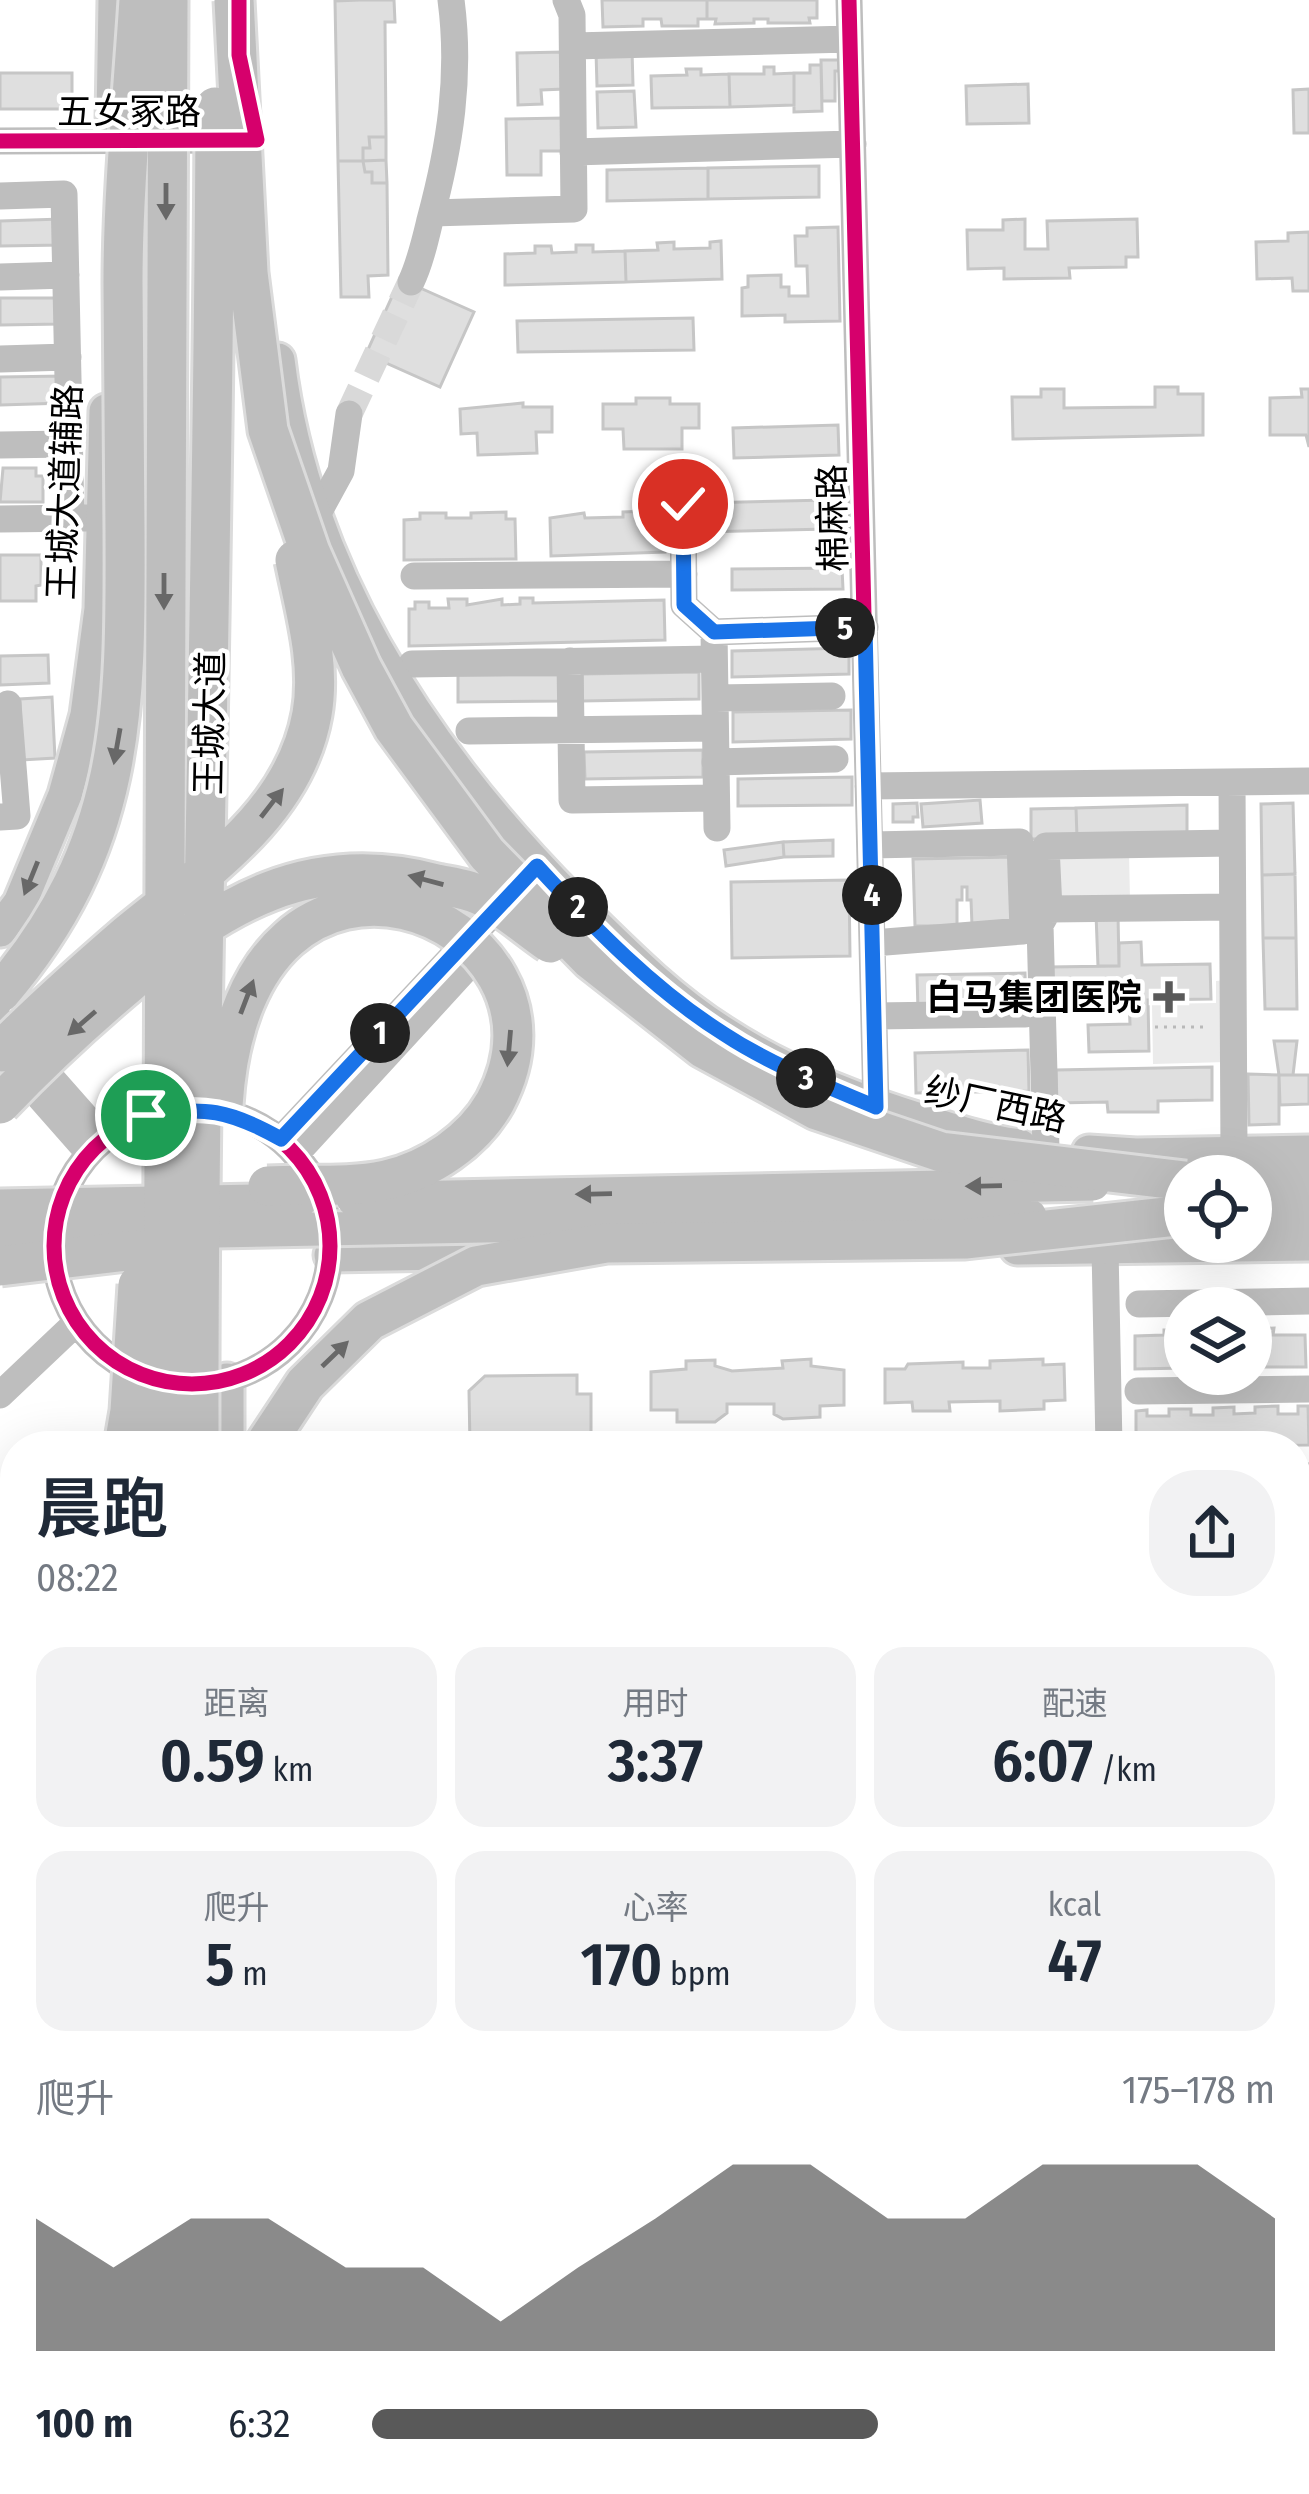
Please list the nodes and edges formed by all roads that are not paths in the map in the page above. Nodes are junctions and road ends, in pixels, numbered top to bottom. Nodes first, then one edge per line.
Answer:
1 (115, 0) edge
2 (127, 0) edge
3 (139, 0) edge
4 (168, 0) edge
5 (215, 0) edge
6 (237, 0) edge
7 (251, 0) edge
8 (451, 0) edge
9 (566, 0) edge
10 (849, 0) edge
11 (850, 39) junction
12 (573, 46) junction
13 (257, 140) junction
14 (0, 141) edge
15 (113, 142) junction
16 (853, 144) junction
17 (573, 152) junction
18 (0, 196) edge
19 (432, 213) junction
20 (66, 275) junction
21 (0, 277) edge
22 (411, 282) tunnel mouth
23 (68, 357) junction
24 (0, 359) edge
25 (349, 414) tunnel mouth
26 (268, 430) junction
27 (69, 444) junction
28 (0, 445) edge
29 (683, 504) dead end
30 (317, 514) junction
31 (87, 518) junction
32 (0, 519) edge
33 (684, 574) junction
34 (414, 576) dead end
35 (865, 627) junction
36 (714, 645) junction
37 (570, 661) junction
38 (412, 664) dead end
39 (832, 696) dead end
40 (715, 698) junction
41 (8, 704) dead end
42 (715, 728) junction
43 (571, 730) junction
44 (469, 731) dead end
45 (835, 759) dead end
46 (716, 762) junction
47 (1309, 781) edge
48 (1232, 782) junction
49 (868, 786) junction
50 (716, 798) junction
51 (0, 817) edge
52 (717, 828) dead end
53 (1232, 843) junction
54 (871, 845) junction
55 (543, 872) junction
56 (1232, 907) junction
57 (1049, 909) junction
58 (0, 930) edge
59 (873, 944) junction
60 (0, 993) edge
61 (162, 1011) junction
62 (1025, 1014) dead end
63 (874, 1016) junction
64 (0, 1020) edge
65 (703, 1048) junction
66 (0, 1052) edge
67 (0, 1105) edge
68 (876, 1107) junction
69 (97, 1146) junction
70 (288, 1146) junction
71 (1046, 1149) junction
72 (1309, 1152) edge
73 (1241, 1155) edge
74 (1164, 1158) edge
75 (1272, 1160) edge
76 (1272, 1173) edge
77 (1164, 1179) edge
78 (1309, 1180) edge
79 (1164, 1182) edge
80 (268, 1186) joint
81 (0, 1205) edge
82 (1309, 1211) edge
83 (1272, 1212) edge
84 (1164, 1214) edge
85 (1164, 1216) edge
86 (530, 1226) junction
87 (0, 1235) edge
88 (1309, 1244) edge
89 (1105, 1248) junction
90 (135, 1250) joint
91 (331, 1256) junction
92 (0, 1266) edge
93 (1309, 1301) edge
94 (1139, 1304) dead end
95 (76, 1323) junction
96 (143, 1376) junction
97 (227, 1380) junction
98 (1309, 1389) edge
99 (1138, 1391) dead end
100 (0, 1396) edge
101 (126, 1431) edge
102 (145, 1431) edge
103 (163, 1431) edge
104 (200, 1431) edge
105 (209, 1431) edge
106 (226, 1431) edge
107 (274, 1431) edge
108 (1109, 1431) edge

1 - 15 main road, 王城大道辅路
2 - 15 street
3 -> 60 highway, bridge
4 -> 61 highway, 王城大道, bridge
5 - 104 highway, 王城大道, bridge
6 - 13 street
6 - 26 highway, bridge
7 - 13 main road
8 - 19 street
9 - 12 street
10 - 11 street, 棉麻路
11 - 12 street
11 - 16 street, 棉麻路
12 - 17 street
13 - 15 street, 五女冢路
13 - 30 main road
14 - 15 street, 五女冢路
15 - 31 main road, 王城大道辅路
16 - 17 street
16 - 35 street, 棉麻路
17 - 19 street
18 - 20 street
19 - 22 street
20 - 21 street
20 - 23 street
23 - 24 street
23 - 27 street
25 - 30 street
26 - 65 highway, bridge
66 -> 26 highway, bridge
27 - 28 street
27 - 31 street
29 - 33 street
30 - 55 main road
31 - 32 street
31 -> 58 main road, 王城大道辅路
33 - 34 street
33 - 36 street
35 - 36 street
35 - 49 street, 棉麻路
36 - 37 street
36 - 40 street
37 - 38 street
37 - 43 street
39 - 40 street
40 - 42 street
41 - 51 street
42 - 43 street
42 - 46 street
43 - 44 street
43 - 50 street
45 - 46 street
46 - 50 street
47 - 48 street
48 - 49 street
48 - 53 street
49 - 54 street, 棉麻路
50 - 52 street
53 - 56 street
53 - 57 street
54 - 59 street, 棉麻路
54 - 59 street
55 - 68 main road, 纱厂西路
55 - 70 street
56 - 57 street
56 - 73 street
57 - 71 street
59 - 63 street, 棉麻路
61 - 101 highway, bridge
61 - 103 highway, 王城大道, bridge
62 - 63 street
63 - 68 street, 棉麻路
64 - 69 street
65 -> 67 highway, bridge
65 - 77 highway, bridge
66 - 69 street
68 - 71 main road, 纱厂西路
69 - 70 street
69 - 95 street
70 - 91 street
71 - 74 main road, 纱厂西路
72 - 75 main road, 纱厂西路
76 - 78 main road
79 -> 81 main road, bridge
80 - 81 main road, bridge
105 -> 80 highway, bridge
82 - 83 main road
84 - 86 main road, bridge
107 -> 85 highway, bridge
86 - 87 main road, bridge
86 - 90 main road, bridge
88 - 89 main road
89 - 91 main road
89 - 108 street
90 - 92 highway, bridge
91 - 97 street
93 - 94 street
95 - 96 street
95 - 100 street
96 - 97 street
96 - 102 main road
97 - 106 main road
98 - 99 street

